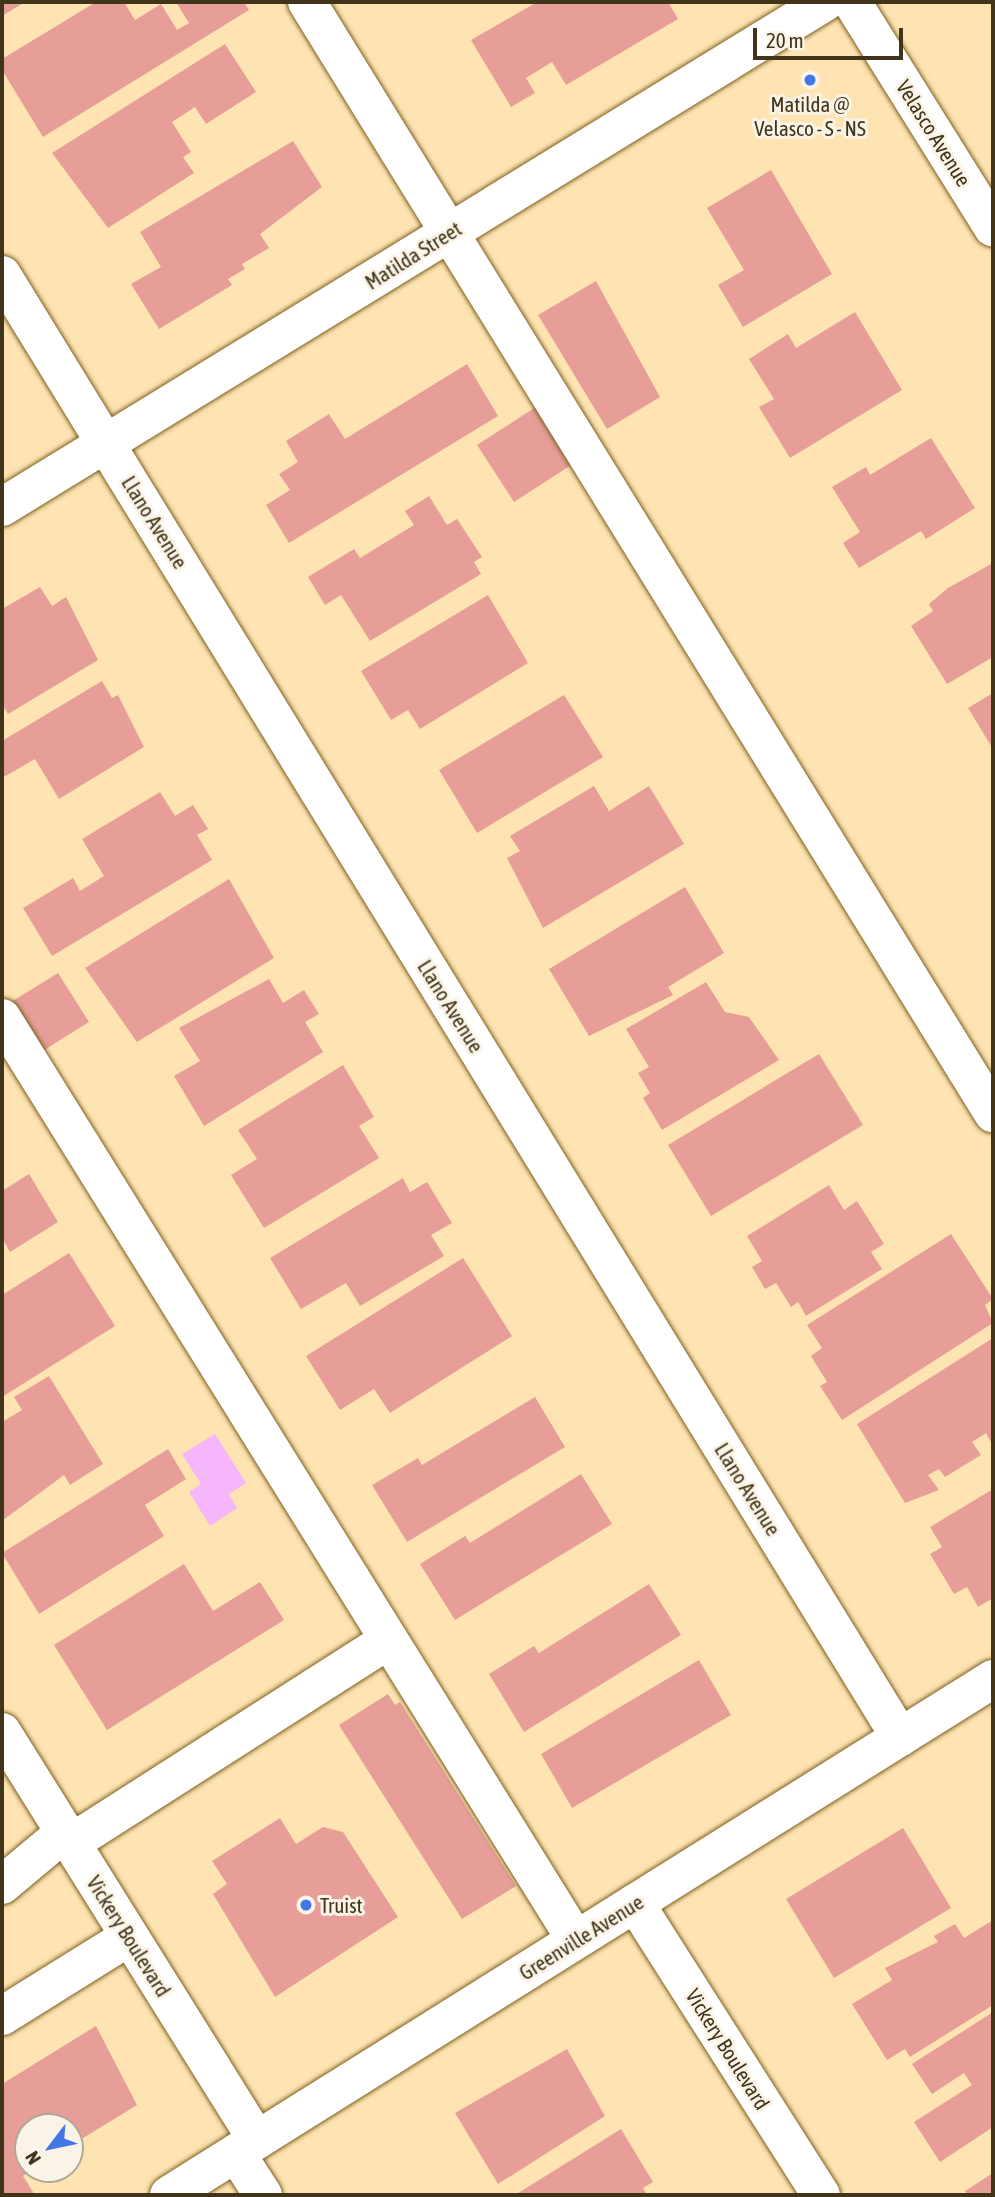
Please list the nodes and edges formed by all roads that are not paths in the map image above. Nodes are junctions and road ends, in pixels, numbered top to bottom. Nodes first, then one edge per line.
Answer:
1 (307, 2) edge
2 (825, 2) edge
3 (852, 2) edge
4 (993, 228) edge
5 (449, 233) junction
6 (2, 275) edge
7 (106, 443) junction
8 (2, 507) edge
9 (2, 1018) edge
10 (993, 1112) edge
11 (389, 1640) junction
12 (993, 1679) edge
13 (2, 1732) edge
14 (900, 1737) junction
15 (68, 1838) junction
16 (2, 1885) edge
17 (635, 1903) junction
18 (130, 1937) junction
19 (576, 1940) junction
20 (2, 2015) edge
21 (246, 2147) junction
22 (169, 2195) edge
23 (263, 2195) edge
24 (821, 2195) edge

1 - 5 street
2 - 5 street, Matilda Street
3 - 4 street, Velasco Avenue
5 - 7 street, Matilda Street
5 - 10 street
6 - 7 street, Llano Avenue
7 - 8 street, Matilda Street
7 - 14 street, Llano Avenue
9 - 11 street
11 - 15 street
11 - 19 street
12 - 14 street, Greenville Avenue
13 - 15 street, Vickery Boulevard
14 - 17 street, Greenville Avenue
15 - 16 street
15 - 18 street, Vickery Boulevard
17 - 19 street, Greenville Avenue
17 - 24 street, Vickery Boulevard
18 - 20 street
18 - 21 street, Vickery Boulevard
19 - 21 street, Greenville Avenue
21 - 22 street, Greenville Avenue
21 - 23 street, Vickery Boulevard

